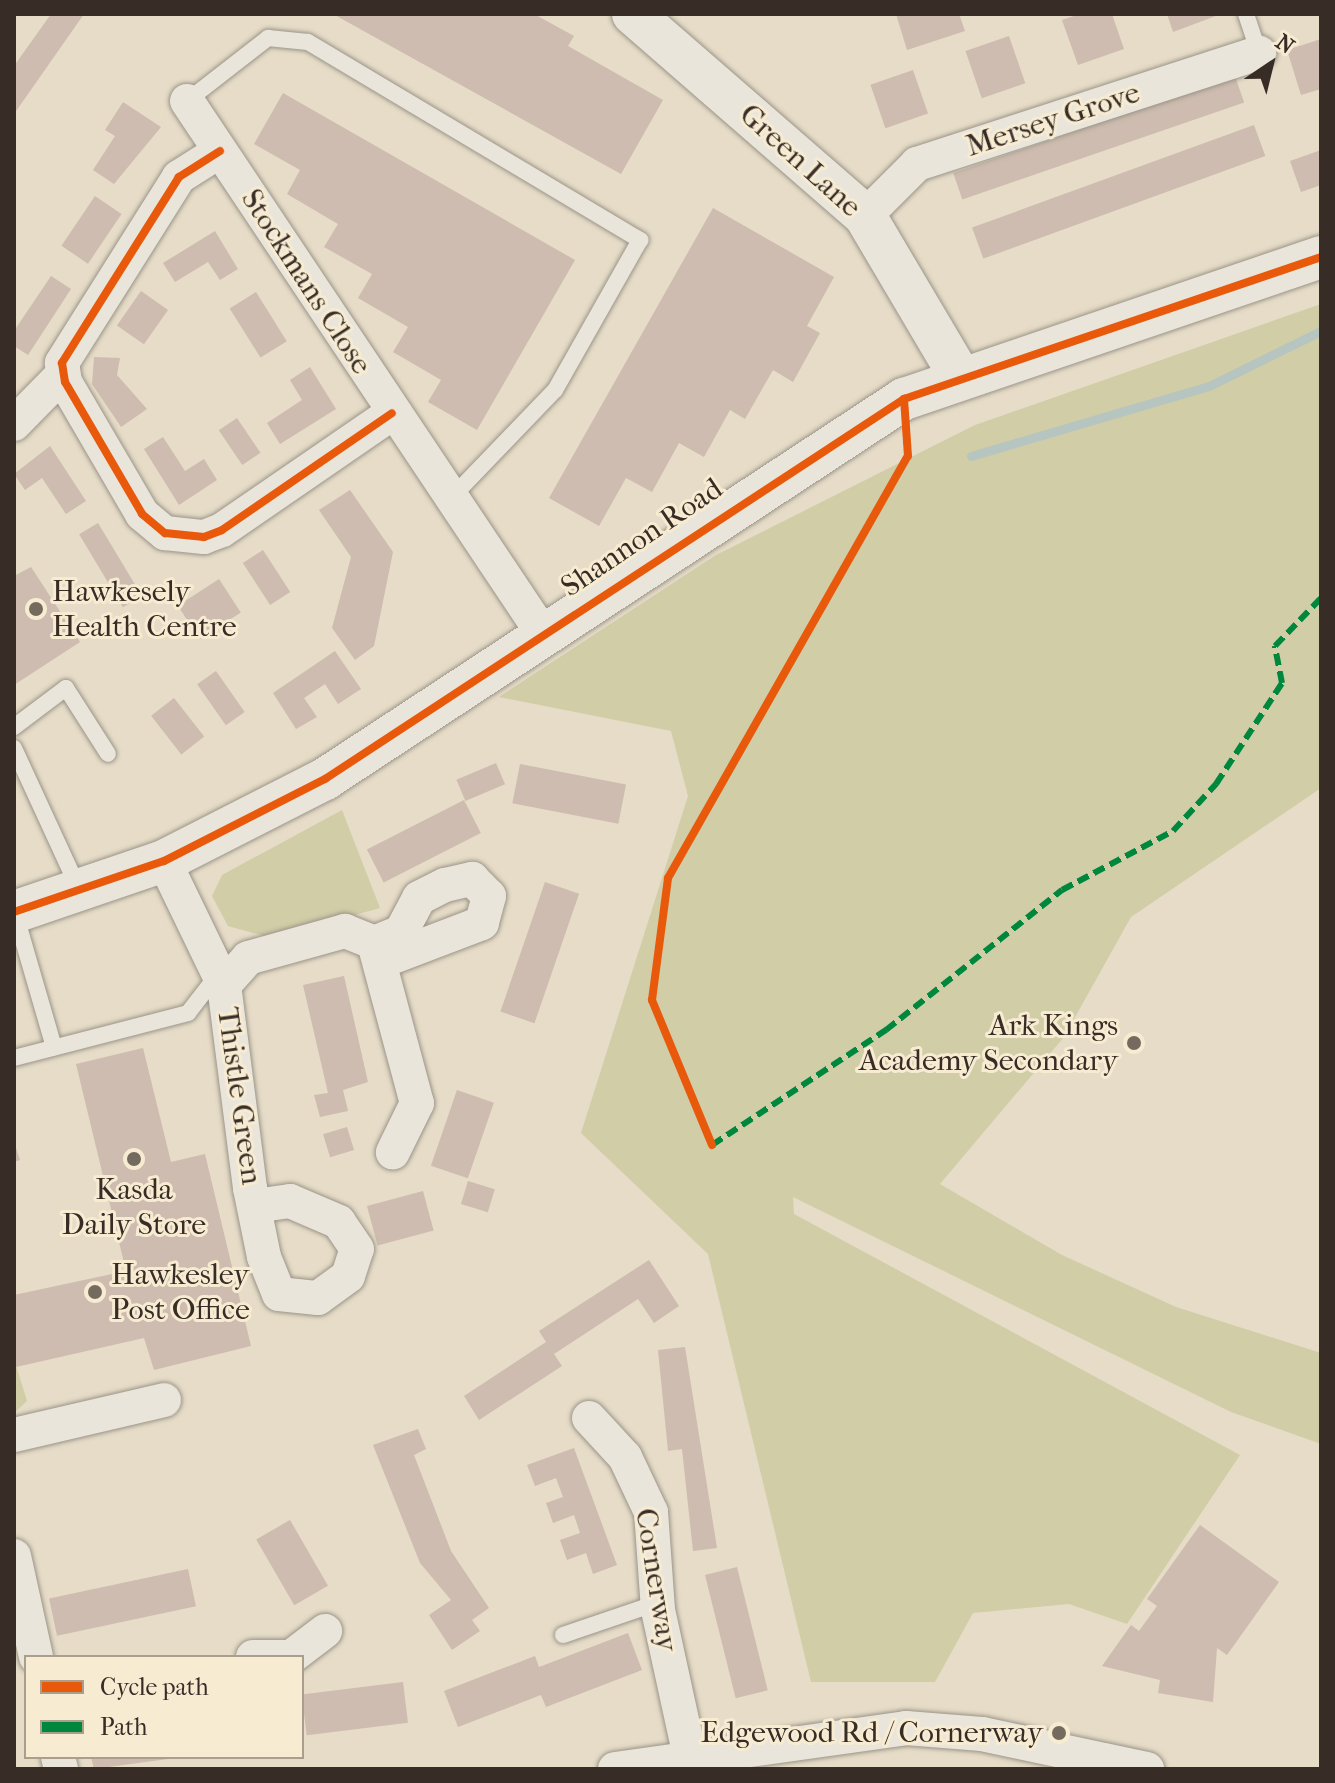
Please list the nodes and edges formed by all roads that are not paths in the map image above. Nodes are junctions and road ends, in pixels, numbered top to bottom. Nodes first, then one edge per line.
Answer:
1 (633, 14) edge
2 (1246, 14) edge
3 (1259, 53) joint
4 (187, 101) joint
5 (220, 151) junction
6 (865, 216) junction
7 (1321, 257) edge
8 (63, 374) junction
9 (959, 375) junction
10 (392, 413) junction
11 (14, 424) edge
12 (451, 498) junction
13 (543, 634) junction
14 (14, 727) edge
15 (14, 748) edge
16 (108, 754) dead end
17 (164, 861) junction
18 (79, 890) junction
19 (14, 912) edge
20 (222, 979) junction
21 (54, 1047) junction
22 (14, 1058) edge
23 (393, 1152) dead end
24 (254, 1206) dead end
25 (164, 1400) dead end
26 (589, 1418) dead end
27 (14, 1435) edge
28 (14, 1556) edge
29 (657, 1603) junction
30 (325, 1631) dead end
31 (563, 1635) dead end
32 (36, 1655) edge
33 (292, 1655) edge
34 (690, 1757) junction
35 (615, 1769) edge
36 (1147, 1769) edge

1 - 6 street, Green Lane
2 - 3 lane
3 - 6 street, Mersey Grove
4 - 5 street, Stockmans Close
4 - 12 lane
5 - 8 street
5 - 10 street, Stockmans Close
6 - 9 street, Green Lane
7 - 9 street, Shannon Road
8 - 10 street
8 - 11 street
9 - 13 street, Shannon Road
10 - 12 street, Stockmans Close
12 - 13 street, Stockmans Close
13 - 17 street, Shannon Road
14 - 16 lane
15 - 18 lane
17 - 18 street, Shannon Road
17 - 20 street, Thistle Green
18 - 19 street, Shannon Road
19 - 21 lane
20 - 21 lane
20 - 23 street, Thistle Green
20 - 24 street, Thistle Green
21 - 22 lane
25 - 27 street
26 - 29 street, Cornerway
28 - 32 street
29 - 31 lane
29 - 34 street, Cornerway
30 - 33 street
34 - 35 street
34 - 36 street

